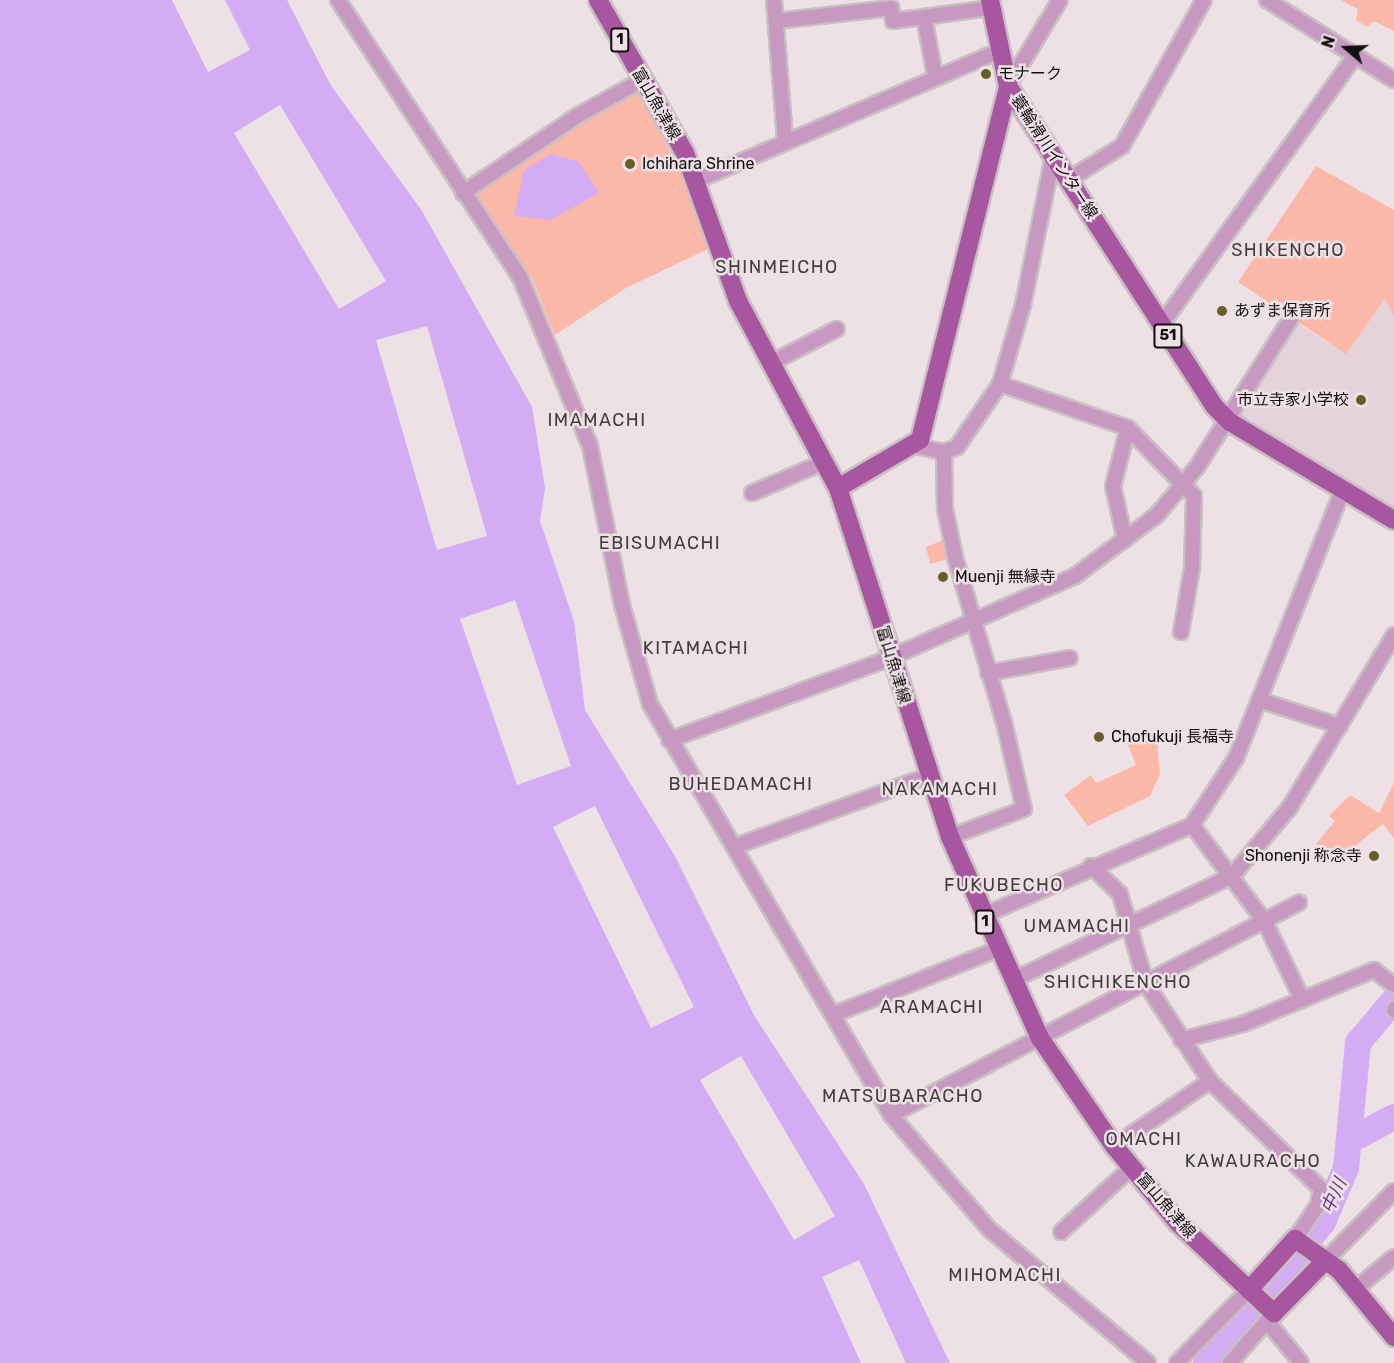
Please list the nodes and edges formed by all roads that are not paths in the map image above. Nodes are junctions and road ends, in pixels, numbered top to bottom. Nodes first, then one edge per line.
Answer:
1 (338, 0) edge
2 (598, 0) edge
3 (774, 0) edge
4 (1060, 0) edge
5 (1204, 0) edge
6 (1268, 0) edge
7 (990, 4) edge
8 (776, 21) junction
9 (925, 22) dead end
10 (997, 52) junction
11 (1355, 56) junction
12 (935, 76) junction
13 (642, 80) junction
14 (1394, 80) edge
15 (1008, 86) junction
16 (785, 141) junction
17 (1053, 156) junction
18 (698, 180) junction
19 (1068, 180) junction
20 (463, 193) junction
21 (1295, 312) dead end
22 (1161, 325) junction
23 (837, 329) dead end
24 (771, 363) junction
25 (1000, 384) junction
26 (1230, 422) junction
27 (1128, 428) junction
28 (915, 446) junction
29 (944, 452) junction
30 (824, 462) junction
31 (1184, 483) junction
32 (838, 488) junction
33 (1342, 491) junction
34 (752, 494) dead end
35 (1394, 519) edge
36 (1125, 540) junction
37 (971, 621) junction
38 (1181, 632) dead end
39 (1394, 635) edge
40 (889, 654) junction
41 (1070, 658) dead end
42 (988, 673) junction
43 (1258, 700) junction
44 (1340, 726) junction
45 (669, 740) junction
46 (927, 776) junction
47 (1192, 825) junction
48 (950, 837) junction
49 (736, 846) junction
50 (1091, 866) junction
51 (1232, 876) junction
52 (1299, 903) dead end
53 (982, 916) junction
54 (1265, 922) junction
55 (1128, 930) junction
56 (998, 949) junction
57 (1013, 980) junction
58 (1146, 984) junction
59 (1394, 985) edge
60 (1301, 997) junction
61 (835, 1014) junction
62 (1040, 1038) junction
63 (1181, 1040) junction
64 (1210, 1081) junction
65 (891, 1115) junction
66 (1114, 1146) junction
67 (1132, 1167) junction
68 (1393, 1194) edge
69 (1061, 1232) dead end
70 (1295, 1239) junction
71 (1394, 1257) edge
72 (1325, 1261) junction
73 (1357, 1288) junction
74 (1249, 1290) junction
75 (1271, 1317) junction
76 (1394, 1337) edge
77 (1148, 1363) edge
78 (1177, 1363) edge
79 (1230, 1363) edge
80 (1301, 1363) edge

1 - 20 street
2 - 13 main road, 富山魚津線 / 1
3 - 8 street
4 - 15 street
5 - 19 street
6 - 11 street
7 - 8 street
7 - 10 main road
8 - 16 street
9 - 12 street
10 - 12 street
10 - 15 main road
11 - 14 street
11 - 22 street
12 - 16 street
13 - 18 main road, 富山魚津線 / 1
13 - 20 street
15 - 17 main road, 蓑輪滑川インター線 / 51
15 - 28 main road, 蓑輪滑川インター線
16 - 18 street
17 - 19 main road, 蓑輪滑川インター線 / 51
17 - 25 street
18 - 24 main road, 富山魚津線 / 1
19 - 22 main road, 蓑輪滑川インター線 / 51
20 - 45 street
21 - 26 street
22 - 26 main road, 蓑輪滑川インター線 / 51
23 - 24 street
24 - 30 main road, 富山魚津線 / 1
25 - 27 street
25 - 29 street
26 - 31 street
26 - 33 main road, 蓑輪滑川インター線 / 51
27 - 31 street
27 - 36 street
28 - 29 street
28 - 32 main road
29 - 37 street
30 - 32 main road, 富山魚津線 / 1
30 - 34 street
31 - 36 street
31 - 38 street
32 - 40 main road, 富山魚津線 / 1
33 - 35 main road, 蓑輪滑川インター線 / 51
33 - 43 street
36 - 37 street
37 - 40 street
37 - 42 street
39 - 44 street
40 - 45 street
40 - 46 main road, 富山魚津線 / 1
41 - 42 street
42 - 48 street
43 - 44 street
43 - 47 street
44 - 51 street
45 - 49 street
46 - 48 main road, 富山魚津線 / 1
46 - 49 street
47 - 50 street
47 - 51 street
48 - 53 main road, 富山魚津線 / 1
49 - 61 street
50 - 53 street
50 - 55 street
51 - 54 street
51 - 55 street
52 - 54 street
53 - 56 main road, 富山魚津線 / 1
54 - 58 street
54 - 60 street
55 - 57 street
55 - 58 street
56 - 57 main road, 富山魚津線 / 1
56 - 61 street
57 - 62 main road, 富山魚津線 / 1
58 - 62 street
58 - 63 street
59 - 60 street
60 - 63 street
61 - 65 street
62 - 65 street
62 - 66 main road, 富山魚津線 / 1
63 - 64 street
64 - 66 street
64 - 70 street
65 - 77 street
66 - 67 main road, 富山魚津線 / 1
67 - 69 street
67 - 74 main road, 富山魚津線 / 1
68 - 72 street
70 - 72 main road
70 - 74 main road
71 - 73 street
72 - 73 main road
72 - 75 main road
73 - 76 main road
74 - 75 main road, 富山魚津線 / 1
74 - 78 street
75 - 79 street
75 - 80 street

